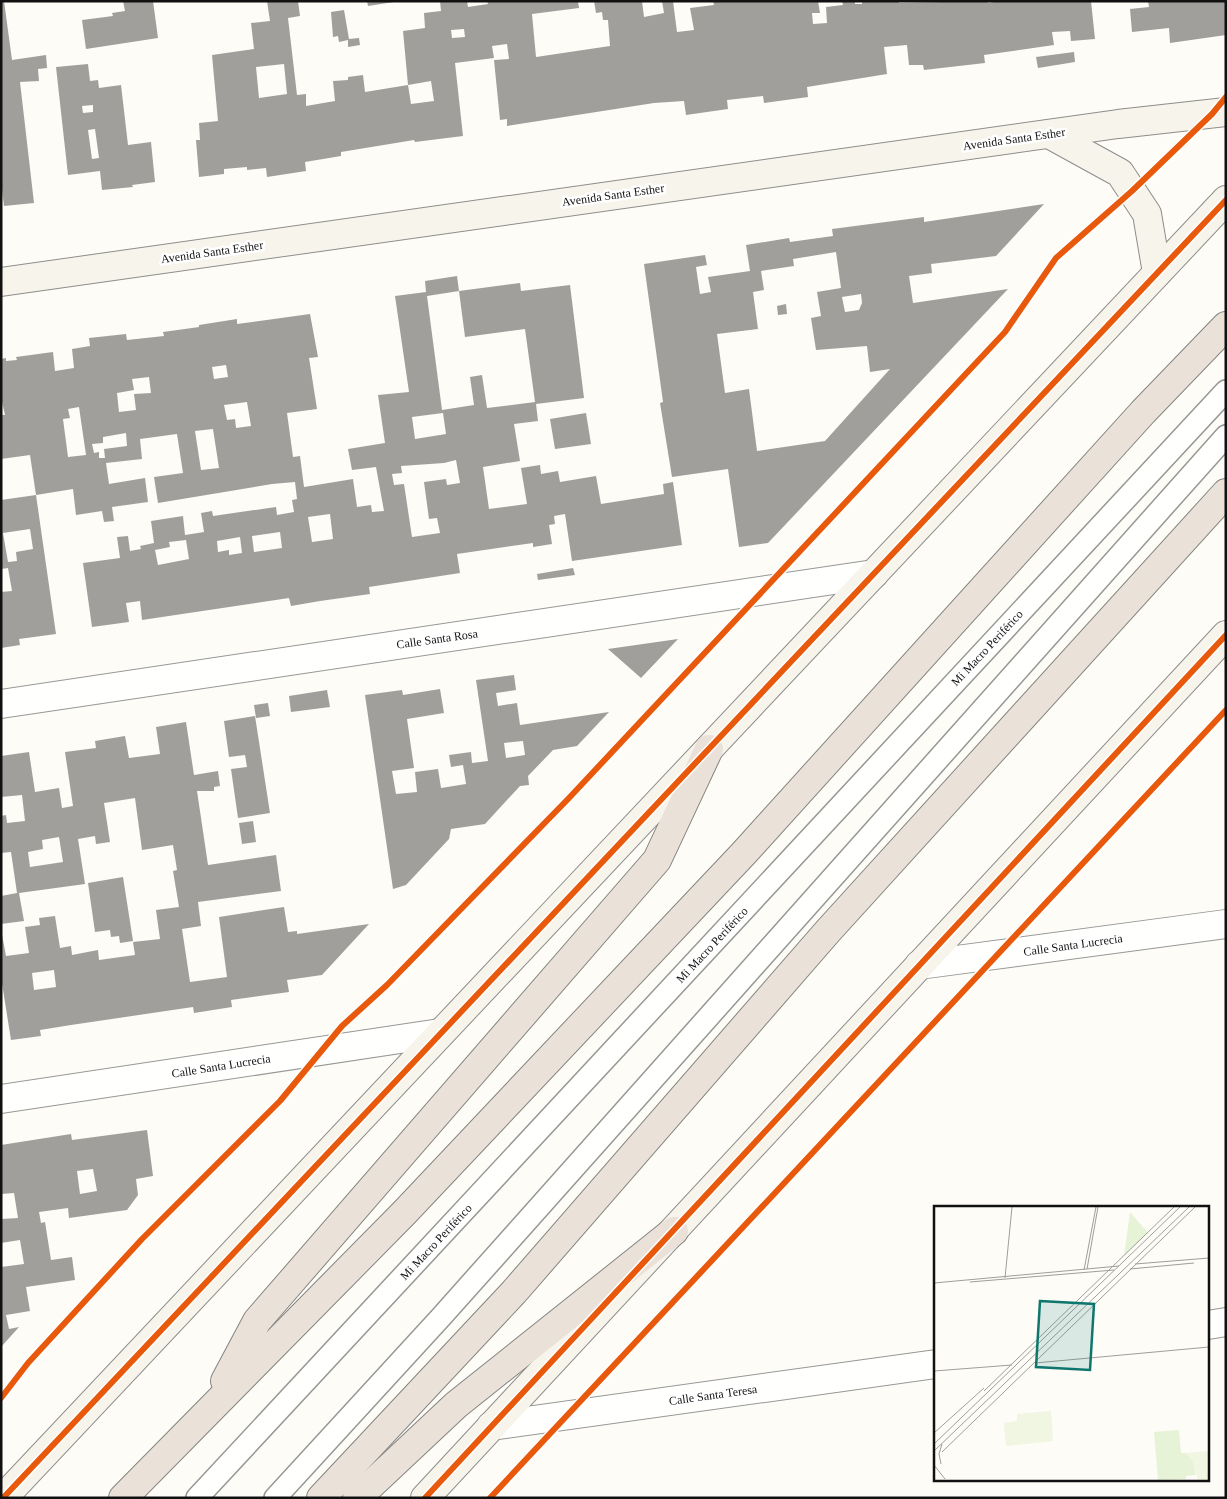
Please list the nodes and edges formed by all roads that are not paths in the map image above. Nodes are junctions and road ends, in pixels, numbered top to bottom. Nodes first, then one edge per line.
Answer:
1 (1226, 112) edge
2 (1049, 134) junction
3 (1226, 200) edge
4 (1157, 273) junction
5 (1, 282) edge
6 (1226, 326) edge
7 (1226, 391) edge
8 (1226, 436) edge
9 (1226, 494) edge
10 (874, 574) junction
11 (1226, 635) edge
12 (1, 704) edge
13 (709, 749) junction
14 (1226, 924) edge
15 (919, 965) junction
16 (440, 1033) junction
17 (1, 1099) edge
18 (674, 1231) junction
19 (1226, 1322) edge
20 (1210, 1325) edge
21 (934, 1364) edge
22 (210, 1408) junction
23 (491, 1426) junction
24 (2, 1498) edge
25 (123, 1498) edge
26 (197, 1498) edge
27 (274, 1498) edge
28 (321, 1498) edge
29 (357, 1498) edge
30 (425, 1498) edge

1 - 2 main road, Avenida Santa Esther
2 - 4 main road
2 - 5 main road, Avenida Santa Esther
3 - 4 main road
4 - 10 main road
6 - 22 highway
7 - 26 lane, Mi Macro Periférico
8 - 27 lane
9 - 28 highway
10 - 12 street, Calle Santa Rosa
10 - 13 main road
11 - 15 main road
13 - 16 main road
13 - 22 highway
14 - 15 street, Calle Santa Lucrecia
15 - 18 main road
16 - 17 street, Calle Santa Lucrecia
16 - 24 main road
18 - 23 main road
18 - 29 highway
19 - 20 street
21 - 23 street, Calle Santa Teresa
22 - 25 highway
23 - 30 main road

